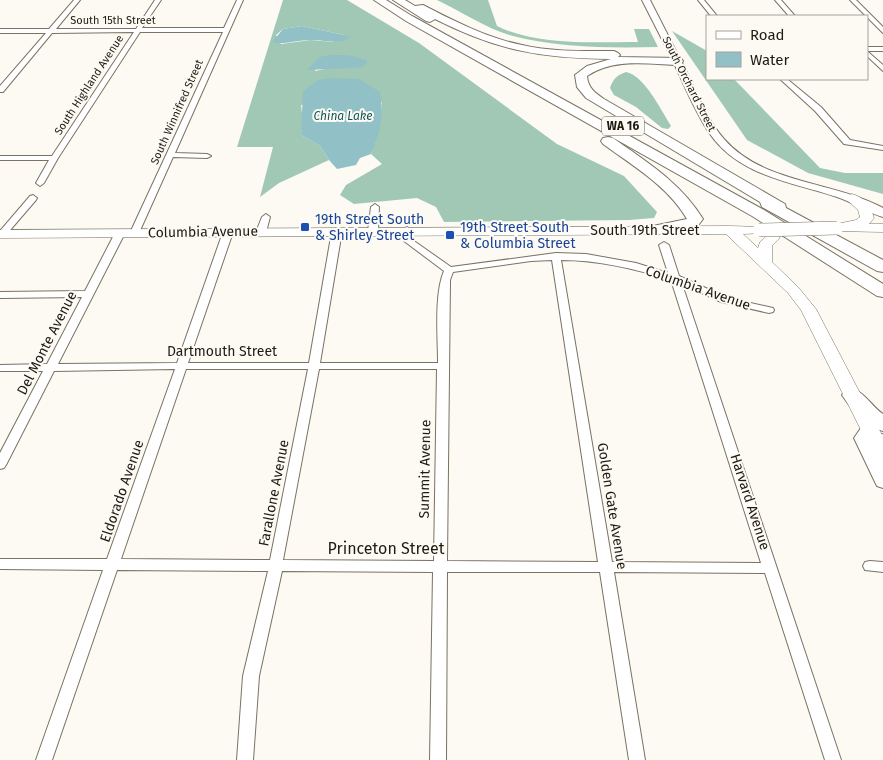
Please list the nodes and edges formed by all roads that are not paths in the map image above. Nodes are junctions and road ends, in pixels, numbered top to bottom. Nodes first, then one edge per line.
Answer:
1 (77, 0) edge
2 (158, 0) edge
3 (240, 0) edge
4 (379, 0) edge
5 (398, 0) edge
6 (406, 0) edge
7 (646, 0) edge
8 (701, 0) edge
9 (778, 0) edge
10 (853, 0) edge
11 (713, 15) edge
12 (791, 15) edge
13 (868, 15) edge
14 (868, 16) edge
15 (410, 19) junction
16 (138, 30) junction
17 (226, 30) junction
18 (0, 31) edge
19 (51, 31) junction
20 (883, 31) edge
21 (868, 49) edge
22 (883, 49) edge
23 (673, 53) junction
24 (868, 54) edge
25 (633, 57) junction
26 (883, 69) edge
27 (684, 74) junction
28 (784, 80) edge
29 (0, 90) edge
30 (883, 148) edge
31 (170, 156) junction
32 (207, 156) dead end
33 (0, 158) edge
34 (54, 158) junction
35 (40, 183) dead end
36 (33, 198) dead end
37 (852, 198) junction
38 (375, 207) dead end
39 (881, 211) edge
40 (266, 217) dead end
41 (759, 221) junction
42 (844, 228) junction
43 (883, 228) edge
44 (797, 229) junction
45 (407, 230) junction
46 (654, 230) junction
47 (730, 230) junction
48 (337, 231) junction
49 (373, 231) junction
50 (228, 232) junction
51 (261, 232) junction
52 (127, 233) junction
53 (1, 234) edge
54 (664, 245) dead end
55 (851, 248) junction
56 (556, 256) junction
57 (765, 261) junction
58 (883, 267) edge
59 (449, 270) junction
60 (676, 279) junction
61 (883, 280) edge
62 (883, 292) edge
63 (89, 294) junction
64 (0, 295) edge
65 (769, 310) dead end
66 (182, 366) junction
67 (314, 366) junction
68 (444, 366) junction
69 (51, 367) junction
70 (0, 368) edge
71 (852, 395) joint
72 (880, 440) edge
73 (2, 458) edge
74 (883, 482) edge
75 (0, 564) edge
76 (112, 565) junction
77 (276, 565) junction
78 (440, 566) junction
79 (606, 567) junction
80 (771, 568) junction
81 (44, 760) edge
82 (245, 760) edge
83 (438, 760) edge
84 (636, 760) edge
85 (833, 760) edge

1 - 19 street
2 - 16 street, South Highland Avenue
3 - 17 street, South Winnifred Street
4 - 15 highway, WA 16
5 - 55 highway, WA 16
6 - 25 highway
7 - 23 street, South Orchard Street
8 - 11 street
9 - 12 street
10 - 13 street
14 - 20 street
15 - 41 highway, WA 16
15 - 46 highway
16 - 17 street, South 15th Street
16 - 19 street, South 15th Street
16 - 34 street, South Highland Avenue
17 - 31 street, South Winnifred Street
18 - 19 street, South 15th Street
19 - 29 street
21 - 22 street
23 - 25 highway
23 - 25 highway
23 - 27 main road, South Orchard Street
24 - 26 street
25 - 27 highway
25 - 55 highway
27 - 37 main road, South Orchard Street
28 - 30 street
31 - 32 street
31 - 52 street, South Winnifred Street
33 - 34 street
34 - 35 street, South Highland Avenue
36 - 53 street
37 - 39 main road, South Orchard Street
37 - 42 main road
38 - 49 street
40 - 51 street
41 - 44 main road, South 19th Street, bridge
41 - 47 main road, South 19th Street
41 - 61 highway, WA 16
41 - 62 highway
42 - 43 main road, South 19th Street
42 - 44 main road, South 19th Street, bridge
44 - 57 main road
45 - 46 main road, South 19th Street
45 - 49 main road, Columbia Avenue
45 - 59 street
46 - 47 main road, South 19th Street
47 - 57 main road
48 - 49 main road, Columbia Avenue
48 - 51 main road, Columbia Avenue
48 - 67 street, Farallone Avenue
50 - 51 main road, Columbia Avenue
50 - 52 main road, Columbia Avenue
50 - 66 street, Eldorado Avenue
52 - 53 main road, Columbia Avenue
52 - 63 street, Del Monte Avenue
54 - 60 street, Harvard Avenue
55 - 58 highway, WA 16
56 - 59 street, Columbia Avenue
56 - 60 street, Columbia Avenue
56 - 79 street, Golden Gate Avenue
57 - 71 main road
59 - 68 street, Summit Avenue
60 - 65 street, Columbia Avenue
60 - 80 street, Harvard Avenue
63 - 64 street
63 - 69 street, Del Monte Avenue
66 - 67 street, Dartmouth Street
66 - 69 street, Dartmouth Street
66 - 76 street, Eldorado Avenue
67 - 68 street, Dartmouth Street
67 - 77 street, Farallone Avenue
68 - 78 street, Summit Avenue
69 - 70 street, Dartmouth Street
69 - 73 street, Del Monte Avenue
71 - 72 highway
72 - 74 main road
75 - 76 street, Princeton Street
76 - 77 street, Princeton Street
76 - 81 street, Eldorado Avenue
77 - 78 street, Princeton Street
77 - 82 street, Farallone Avenue
78 - 79 street, Princeton Street
78 - 83 street, Summit Avenue
79 - 80 street, Princeton Street
79 - 84 street, Golden Gate Avenue
80 - 85 street, Harvard Avenue

